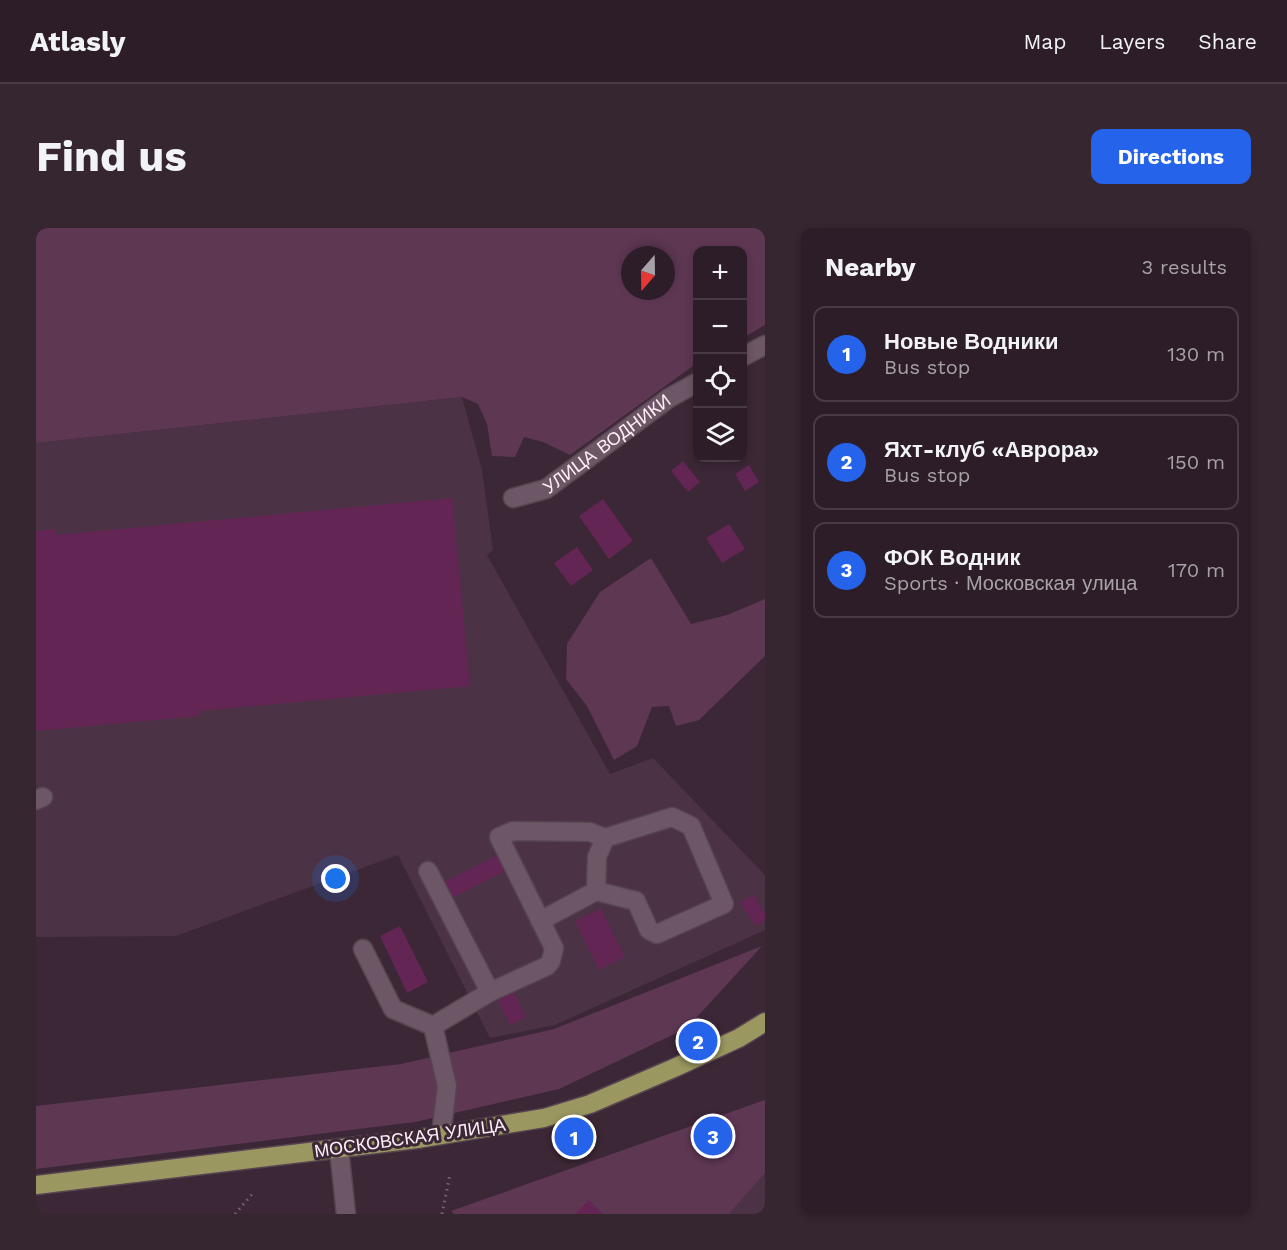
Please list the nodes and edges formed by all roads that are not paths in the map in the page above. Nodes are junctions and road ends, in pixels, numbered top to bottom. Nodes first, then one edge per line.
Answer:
1 (765, 345) edge
2 (747, 354) edge
3 (693, 385) edge
4 (513, 498) dead end
5 (605, 838) junction
6 (428, 871) dead end
7 (596, 891) junction
8 (540, 921) junction
9 (363, 949) dead end
10 (490, 992) junction
11 (765, 1022) edge
12 (433, 1026) junction
13 (441, 1135) junction
14 (339, 1149) junction
15 (36, 1185) edge
16 (346, 1214) edge

1 - 2 street
3 - 4 street, УЛИЦА ВОДНИКИ
5 - 7 street
5 - 7 street
5 - 8 street
6 - 10 street
7 - 8 street
8 - 10 street
9 - 12 street
10 - 12 street
11 - 13 main road, МОСКОВСКАЯ УЛИЦА
12 - 13 street
13 - 14 main road, МОСКОВСКАЯ УЛИЦА
14 - 15 main road, МОСКОВСКАЯ УЛИЦА
14 - 16 street

